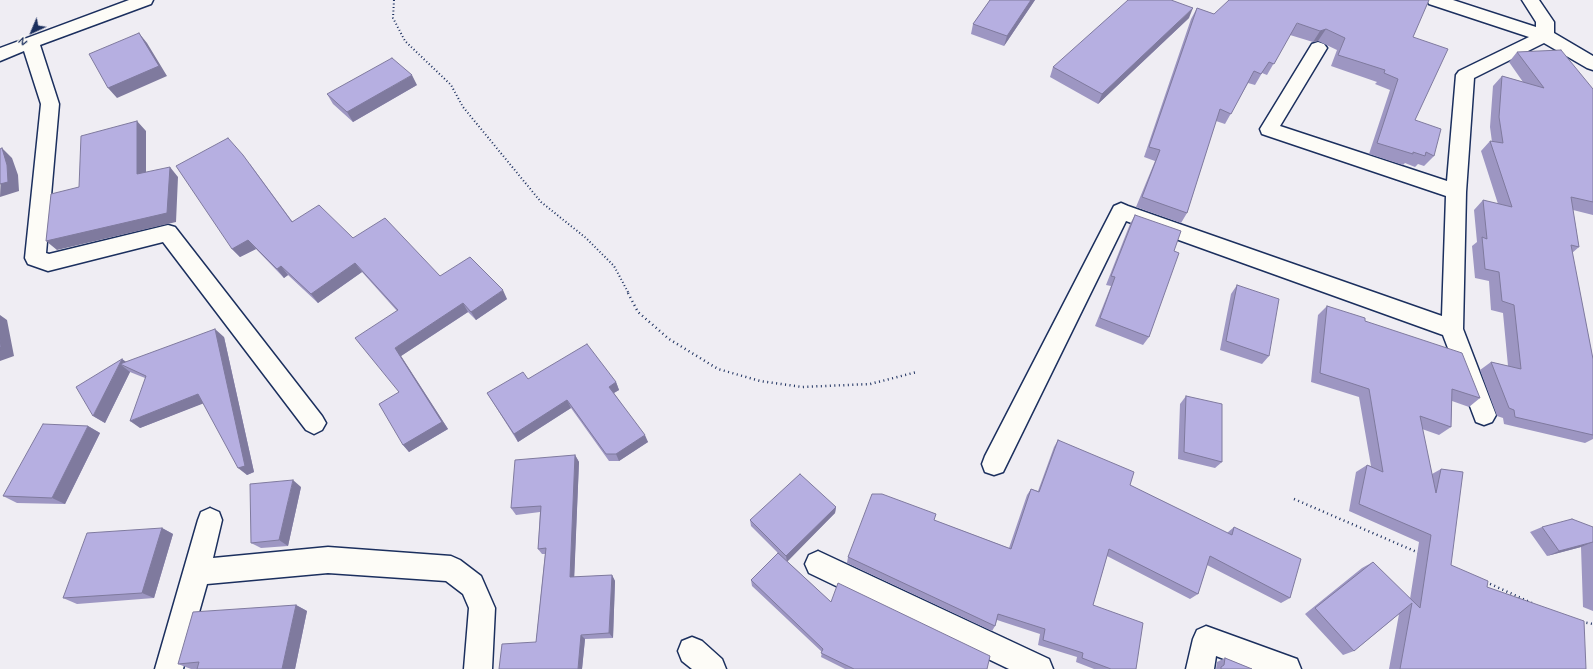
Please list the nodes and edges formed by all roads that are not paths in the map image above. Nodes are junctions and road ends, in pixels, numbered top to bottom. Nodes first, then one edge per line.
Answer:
1 (145, 0) edge
2 (1435, 0) edge
3 (1530, 0) edge
4 (1545, 36) junction
5 (30, 42) junction
6 (1318, 48) dead end
7 (0, 55) edge
8 (1593, 64) edge
9 (1456, 192) junction
10 (1452, 329) junction
11 (1484, 415) dead end
12 (314, 423) dead end
13 (994, 464) dead end
14 (210, 520) dead end
15 (818, 564) dead end
16 (197, 572) junction
17 (692, 651) dead end
18 (169, 669) edge
19 (478, 669) edge
20 (712, 669) edge
21 (1039, 669) edge
22 (1200, 669) edge
23 (1287, 669) edge

1 - 5 street
2 - 4 street
3 - 4 street
4 - 8 street
4 - 9 street
5 - 7 street
5 - 12 street
6 - 9 street
9 - 10 street
10 - 11 street
10 - 13 street
14 - 16 street
15 - 21 street
16 - 18 street
16 - 19 street
17 - 20 street
22 - 23 street

